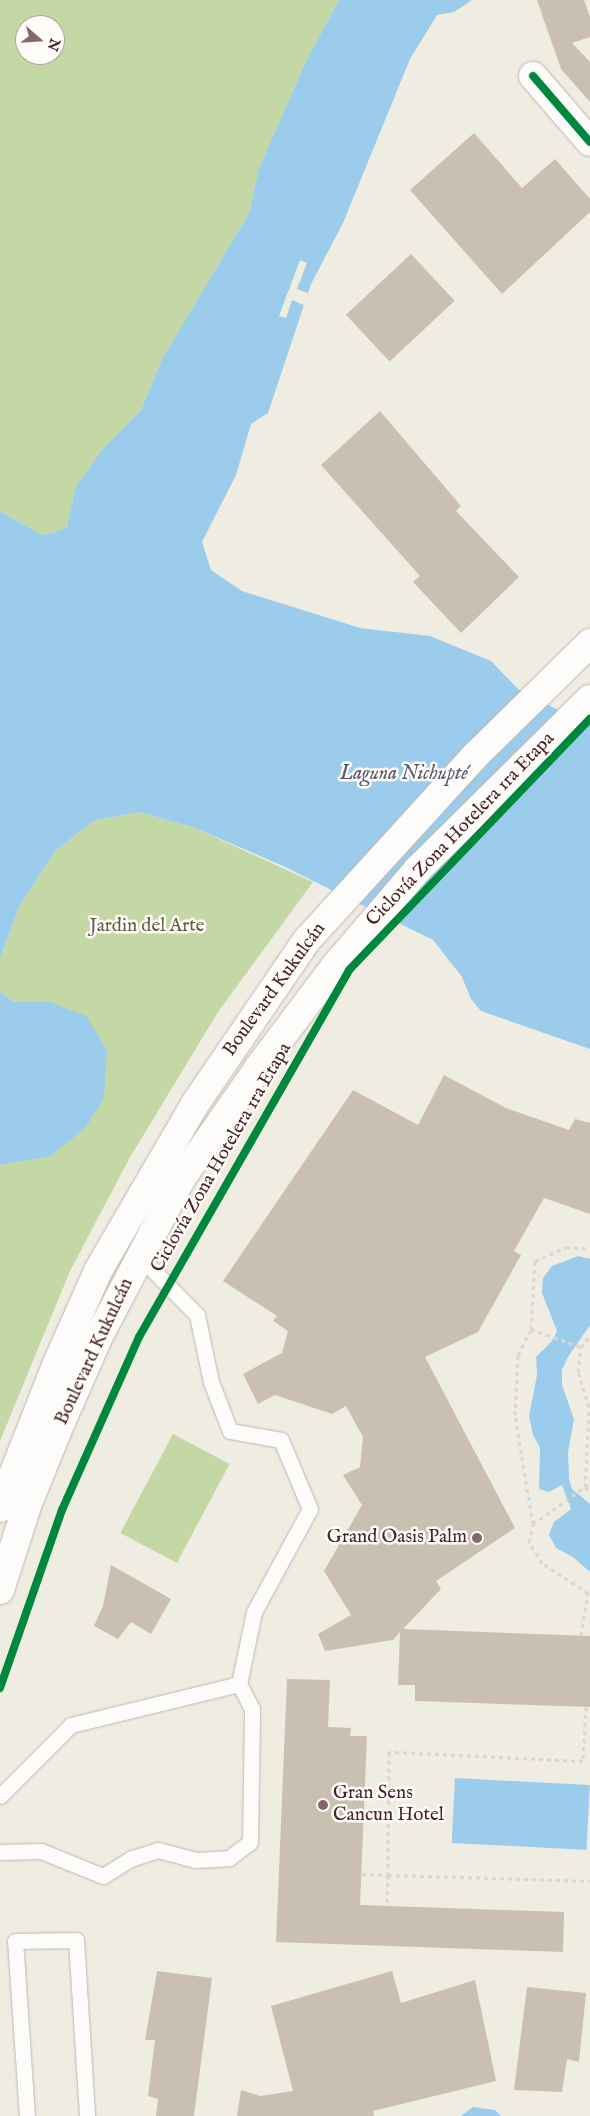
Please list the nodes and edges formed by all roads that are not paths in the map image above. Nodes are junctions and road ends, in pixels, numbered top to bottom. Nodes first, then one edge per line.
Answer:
1 (533, 76) dead end
2 (590, 142) edge
3 (590, 643) edge
4 (590, 699) edge
5 (140, 1257) junction
6 (0, 1508) edge
7 (0, 1590) edge
8 (239, 1684) junction
9 (0, 1796) edge
10 (0, 1852) edge
11 (7, 1940) edge
12 (27, 2116) edge
13 (87, 2116) edge

1 - 2 main road
3 - 6 main road, Boulevard Kukulcán
4 - 5 main road, Boulevard Kukulcán
5 - 7 main road, Boulevard Kukulcán
5 - 8 lane
8 - 9 lane
8 - 10 lane
11 - 12 lane
11 - 13 lane

